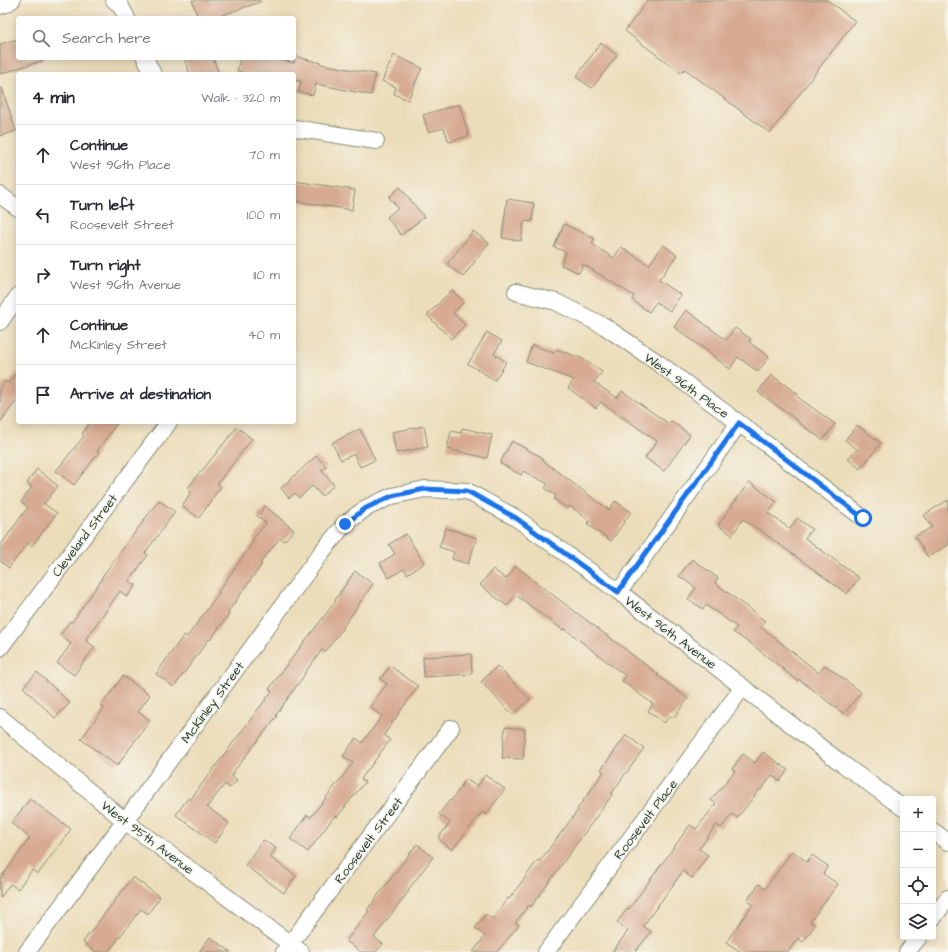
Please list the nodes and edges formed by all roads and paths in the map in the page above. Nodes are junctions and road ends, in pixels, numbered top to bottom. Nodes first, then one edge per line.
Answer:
1 (12, 0) edge
2 (0, 6) edge
3 (146, 60) edge
4 (152, 72) edge
5 (296, 128) edge
6 (376, 141) dead end
7 (0, 195) edge
8 (16, 207) edge
9 (516, 292) dead end
10 (16, 299) edge
11 (0, 322) edge
12 (739, 423) junction
13 (167, 424) edge
14 (425, 489) joint
15 (863, 518) dead end
16 (618, 592) junction
17 (0, 648) edge
18 (743, 687) junction
19 (0, 717) edge
20 (451, 728) dead end
21 (900, 806) edge
22 (125, 821) junction
23 (934, 832) edge
24 (948, 842) edge
25 (948, 898) edge
26 (936, 914) edge
27 (916, 940) edge
28 (292, 949) edge
29 (27, 952) edge
30 (546, 952) edge
31 (907, 952) edge

1 - 2 street
3 - 4 street
5 - 6 street
7 - 8 street
9 - 12 street, West 96th Place
10 - 11 street
12 - 15 street, West 96th Place
12 - 16 street
13 - 17 street, Cleveland Street
14 - 16 street, West 96th Avenue
14 - 22 street, McKinley Street
16 - 18 street, West 96th Avenue
18 - 21 street, West 96th Avenue
18 - 30 street, Roosevelt Place
19 - 22 street, West 95th Avenue
20 - 28 street, Roosevelt Street
22 - 28 street, West 95th Avenue
22 - 29 street, McKinley Street
23 - 24 street
25 - 26 street
27 - 31 street

